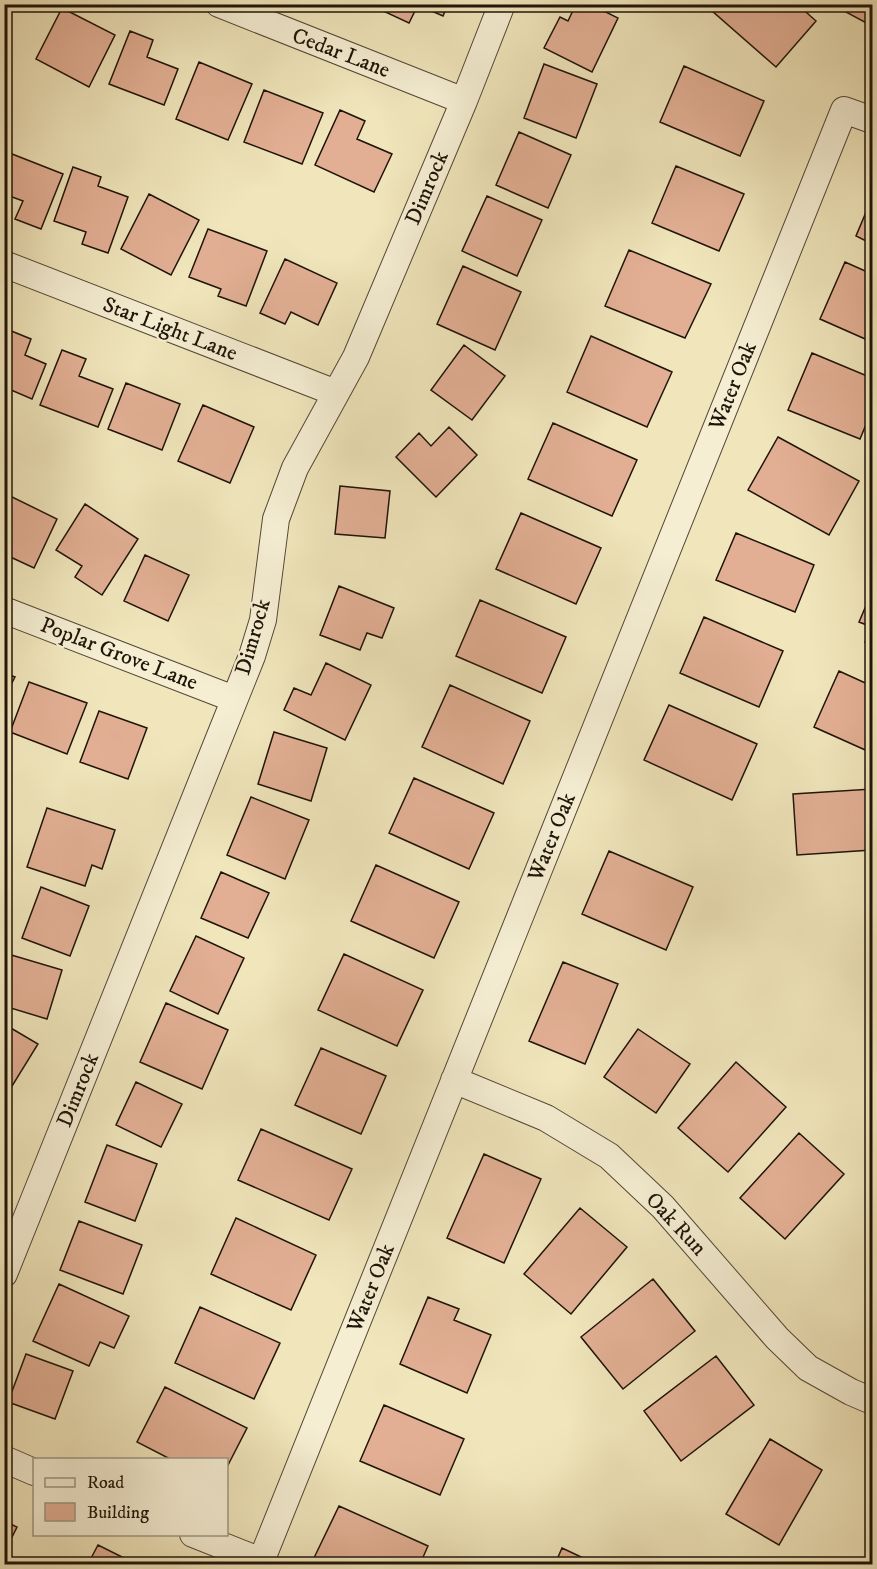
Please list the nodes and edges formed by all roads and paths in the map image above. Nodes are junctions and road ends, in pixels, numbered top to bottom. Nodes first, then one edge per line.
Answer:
1 (219, 4) edge
2 (502, 4) edge
3 (464, 101) junction
4 (873, 120) edge
5 (4, 264) edge
6 (336, 393) junction
7 (4, 610) edge
8 (234, 699) junction
9 (454, 1080) junction
10 (4, 1274) edge
11 (873, 1401) edge
12 (4, 1459) edge
13 (33, 1472) edge
14 (198, 1536) edge
15 (260, 1563) edge

1 - 3 street, Cedar Lane
2 - 3 street, Dimrock
3 - 6 street, Dimrock
4 - 9 street, Water Oak
5 - 6 street, Star Light Lane
6 - 8 street, Dimrock
7 - 8 street, Poplar Grove Lane
8 - 10 street, Dimrock
9 - 11 street, Oak Run
9 - 15 street, Water Oak
12 - 13 street
14 - 15 street

